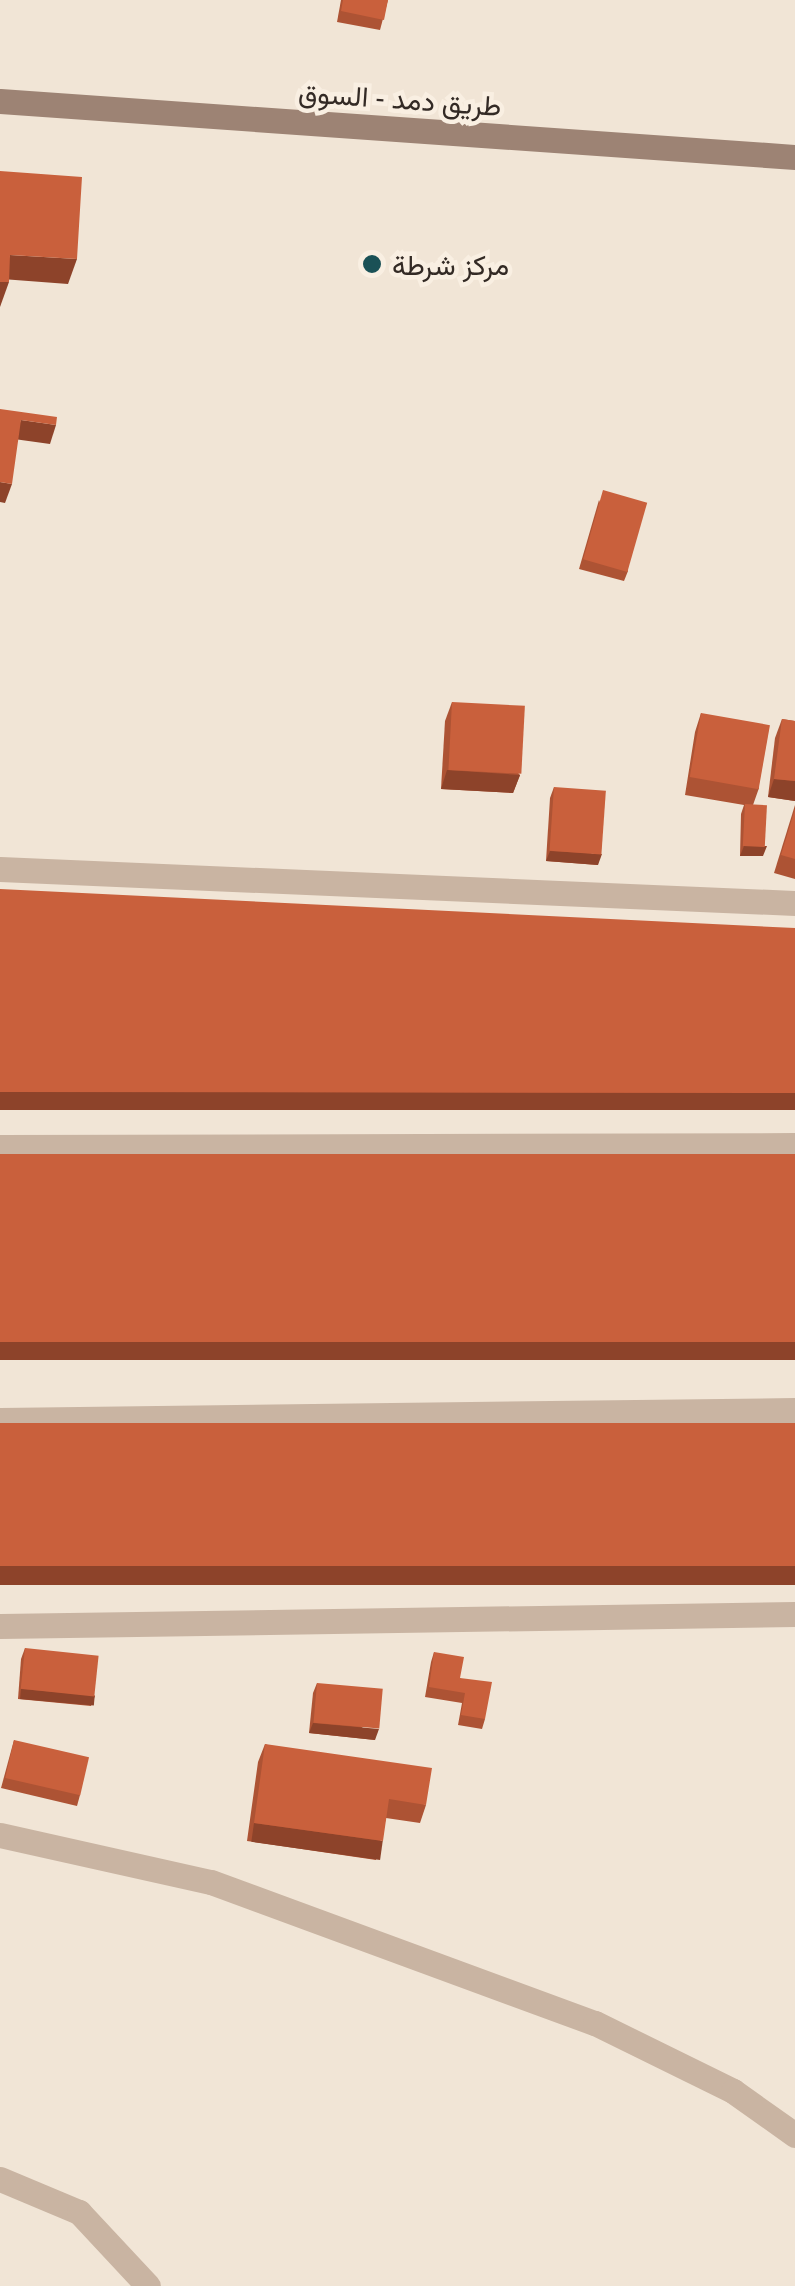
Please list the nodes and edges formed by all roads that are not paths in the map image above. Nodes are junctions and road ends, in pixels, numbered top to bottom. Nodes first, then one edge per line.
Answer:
1 (0, 101) edge
2 (795, 158) edge
3 (0, 869) edge
4 (795, 903) edge
5 (795, 1145) edge
6 (0, 1147) edge
7 (795, 1410) edge
8 (0, 1420) edge
9 (795, 1614) edge
10 (0, 1626) edge
11 (0, 1835) edge
12 (795, 2135) edge
13 (0, 2179) edge
14 (148, 2286) edge

1 - 2 main road, طريق دمد - السوق
3 - 4 street
5 - 6 street
7 - 8 street
9 - 10 street
11 - 12 street
13 - 14 street

